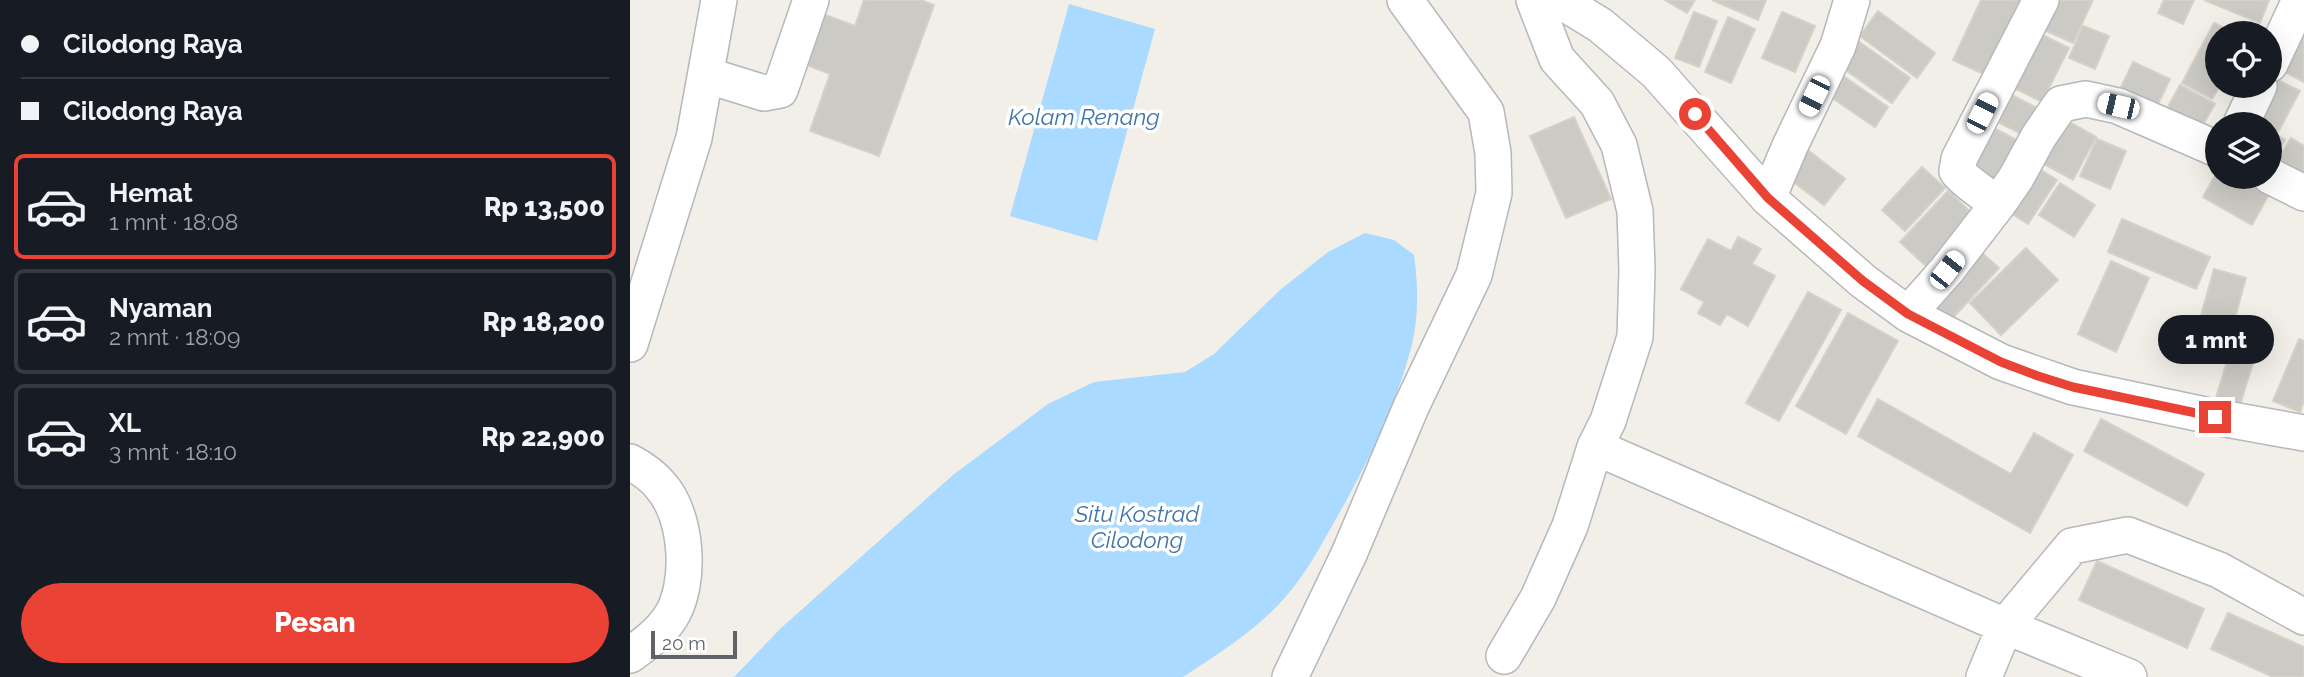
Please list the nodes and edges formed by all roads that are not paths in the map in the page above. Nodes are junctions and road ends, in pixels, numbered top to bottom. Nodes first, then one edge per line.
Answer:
1 (719, 0) edge
2 (811, 0) edge
3 (1405, 0) edge
4 (1534, 0) edge
5 (1559, 0) edge
6 (1852, 0) edge
7 (2041, 0) edge
8 (2301, 0) edge
9 (2282, 39) edge
10 (706, 75) junction
11 (2205, 144) edge
12 (2282, 182) edge
13 (2304, 193) edge
14 (1768, 198) junction
15 (1998, 204) junction
16 (1908, 314) junction
17 (630, 344) edge
18 (2304, 433) edge
19 (1595, 447) junction
20 (630, 462) edge
21 (2304, 617) edge
22 (2005, 626) junction
23 (630, 654) edge
24 (1504, 656) dead end
25 (1290, 677) edge
26 (1984, 677) edge
27 (2129, 677) edge

1 - 10 street
2 - 10 street
3 - 25 street
4 - 19 street
5 - 14 street
6 - 14 street
7 - 15 street
8 - 9 street
10 - 17 street
11 - 15 street
12 - 13 street
14 - 16 street
15 - 16 street
16 - 18 street
19 - 22 street
19 - 24 street
20 - 23 street
21 - 22 street
22 - 26 street
22 - 27 street

